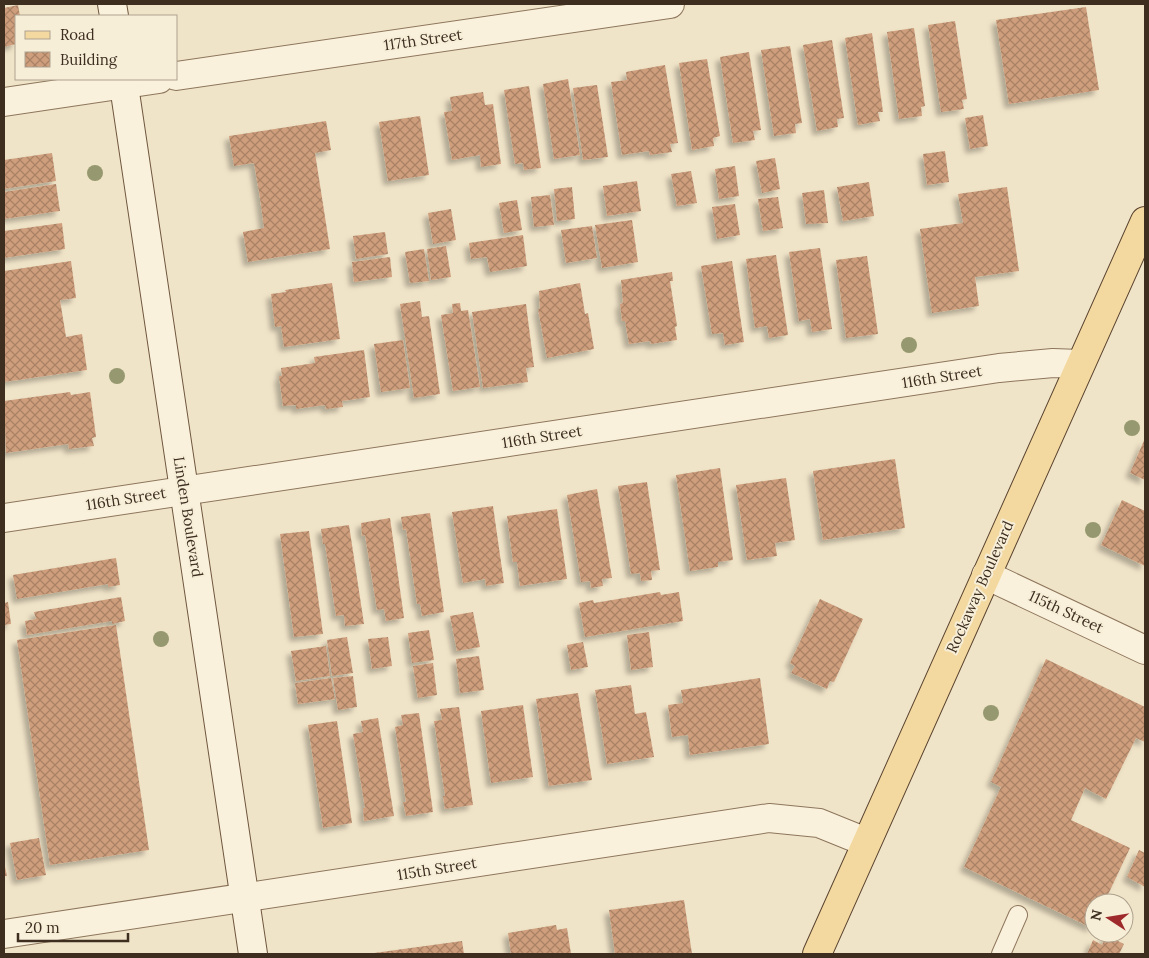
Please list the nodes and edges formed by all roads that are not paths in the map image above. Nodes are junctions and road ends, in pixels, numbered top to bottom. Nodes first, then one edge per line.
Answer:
1 (670, 4) edge
2 (178, 76) edge
3 (141, 80) edge
4 (123, 81) edge
5 (4, 102) edge
6 (1145, 221) edge
7 (1080, 364) junction
8 (184, 491) junction
9 (4, 518) edge
10 (986, 575) junction
11 (1145, 650) edge
12 (866, 842) junction
13 (245, 898) junction
14 (1018, 915) dead end
15 (4, 934) edge
16 (253, 954) edge
17 (817, 954) edge
18 (1001, 954) edge

1 - 2 street, 117th Street
3 - 4 street
4 - 5 street
4 - 8 street, Linden Boulevard
6 - 7 main road, Rockaway Boulevard
7 - 8 street, 116th Street
7 - 10 main road, Rockaway Boulevard
8 - 9 street, 116th Street
8 - 13 street, Linden Boulevard
10 - 11 street, 115th Street
10 - 12 main road, Rockaway Boulevard
12 - 13 street, 115th Street
12 - 17 main road, Rockaway Boulevard
13 - 15 street, 115th Street
13 - 16 street, Linden Boulevard
14 - 18 lane

